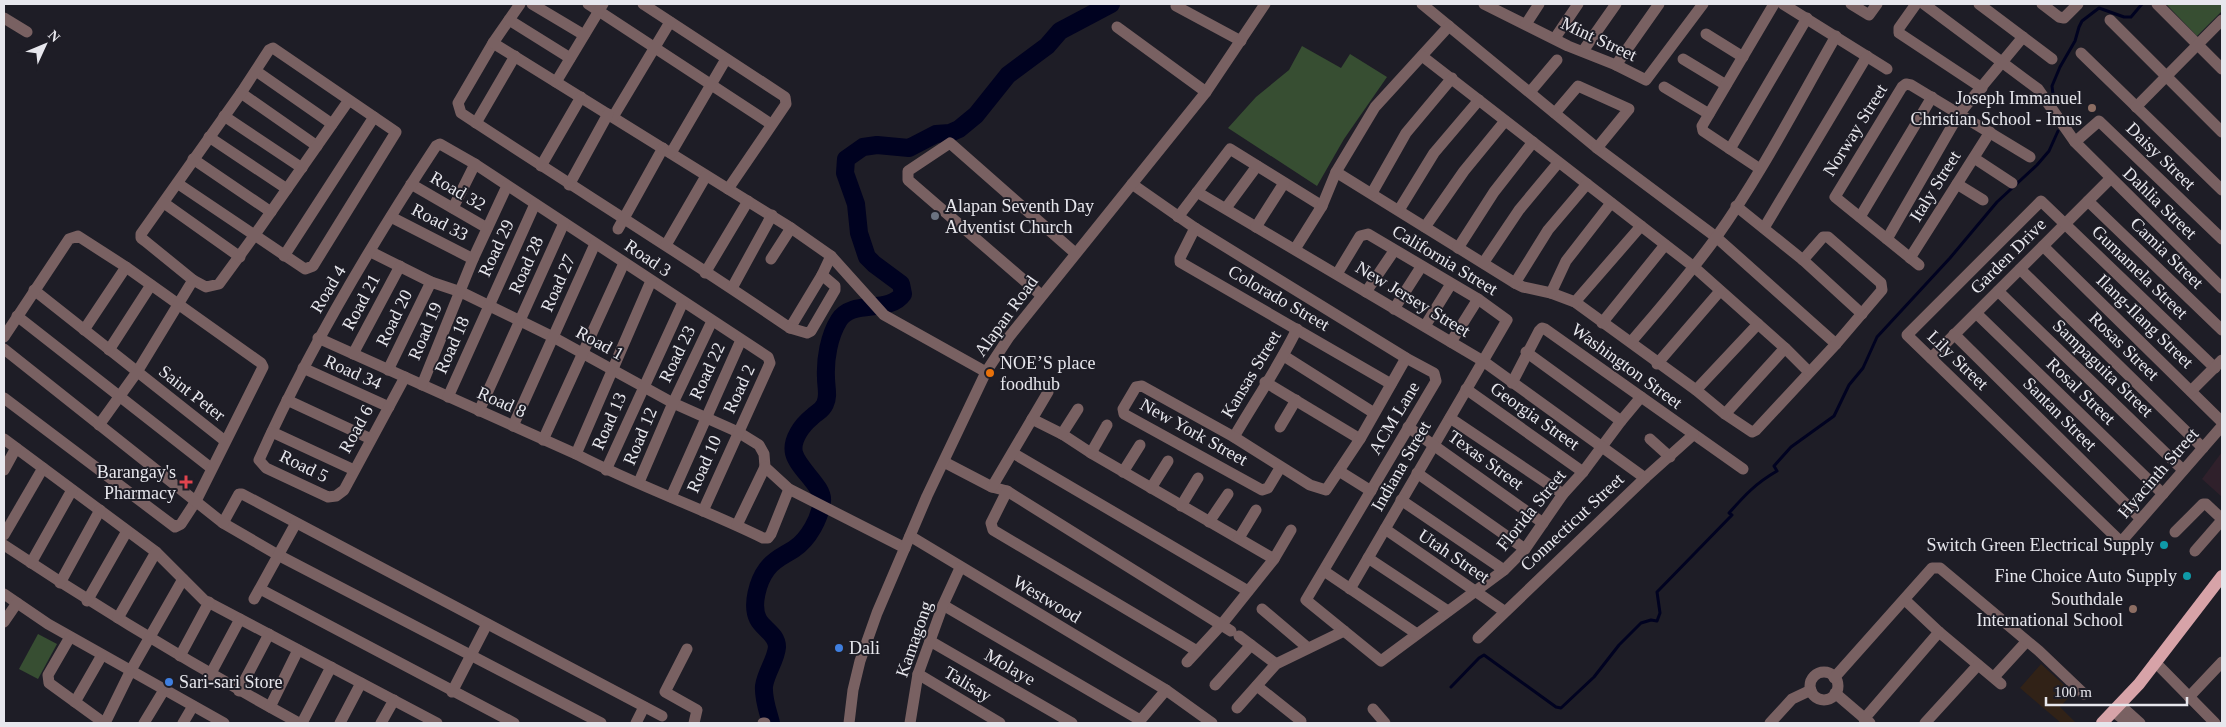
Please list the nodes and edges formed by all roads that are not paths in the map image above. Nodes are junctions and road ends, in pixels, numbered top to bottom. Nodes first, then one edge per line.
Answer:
1 (520, 4) edge
2 (532, 4) edge
3 (588, 4) edge
4 (643, 4) edge
5 (1265, 4) edge
6 (1422, 4) edge
7 (1484, 4) edge
8 (1539, 4) edge
9 (1578, 4) edge
10 (1616, 4) edge
11 (1659, 4) edge
12 (1703, 4) edge
13 (1774, 4) edge
14 (1783, 4) edge
15 (1851, 4) edge
16 (1877, 4) edge
17 (1916, 4) edge
18 (1924, 4) edge
19 (1978, 4) edge
20 (2042, 4) edge
21 (2078, 4) edge
22 (2158, 4) edge
23 (1176, 6) dead end
24 (601, 7) edge
25 (1498, 7) edge
26 (4, 18) edge
27 (1807, 18) junction
28 (509, 20) junction
29 (2110, 20) dead end
30 (2222, 20) edge
31 (670, 22) junction
32 (1526, 24) junction
33 (1449, 26) junction
34 (1117, 27) dead end
35 (27, 32) dead end
36 (1706, 34) dead end
37 (584, 35) junction
38 (1836, 36) junction
39 (2023, 37) junction
40 (1555, 38) junction
41 (1241, 41) junction
42 (493, 43) junction
43 (2198, 44) junction
44 (655, 46) junction
45 (1583, 51) junction
46 (2081, 53) dead end
47 (514, 56) junction
48 (1422, 56) junction
49 (1743, 56) junction
50 (1867, 56) junction
51 (570, 58) junction
52 (1683, 59) dead end
53 (2052, 59) dead end
54 (726, 60) junction
55 (1557, 60) dead end
56 (2002, 62) junction
57 (1616, 65) junction
58 (1887, 68) dead end
59 (2222, 69) edge
60 (256, 70) junction
61 (2166, 76) junction
62 (1452, 78) junction
63 (556, 82) junction
64 (712, 83) junction
65 (1726, 85) junction
66 (1664, 87) dead end
67 (1982, 88) junction
68 (1206, 92) junction
69 (1530, 92) junction
70 (241, 93) junction
71 (581, 97) junction
72 (1932, 97) junction
73 (349, 100) junction
74 (1479, 100) junction
75 (2136, 107) junction
76 (1556, 113) junction
77 (1710, 114) junction
78 (1959, 114) junction
79 (224, 116) junction
80 (610, 116) junction
81 (374, 117) junction
82 (1505, 121) junction
83 (476, 123) junction
84 (332, 124) junction
85 (771, 124) junction
86 (1990, 132) junction
87 (2222, 132) edge
88 (209, 137) junction
89 (1533, 142) junction
90 (2075, 142) junction
91 (440, 144) joint
92 (317, 146) junction
93 (1597, 148) junction
94 (1730, 148) junction
95 (667, 150) junction
96 (2030, 156) dead end
97 (1974, 158) junction
98 (193, 159) junction
99 (1558, 162) junction
100 (475, 164) junction
101 (541, 166) junction
102 (1257, 166) junction
103 (302, 168) junction
104 (1760, 168) junction
105 (1336, 172) junction
106 (706, 176) junction
107 (2110, 179) junction
108 (177, 183) junction
109 (1284, 183) junction
110 (2012, 183) dead end
111 (411, 184) junction
112 (1132, 184) junction
113 (1587, 184) junction
114 (1957, 184) junction
115 (569, 185) junction
116 (507, 186) junction
117 (287, 189) junction
118 (728, 189) junction
119 (2222, 190) edge
120 (1197, 192) junction
121 (1372, 193) junction
122 (1983, 200) dead end
123 (748, 201) junction
124 (2041, 201) joint
125 (2088, 201) junction
126 (164, 203) junction
127 (1611, 203) junction
128 (536, 204) junction
129 (1322, 206) junction
130 (1736, 206) junction
131 (453, 208) junction
132 (1226, 208) junction
133 (1399, 210) junction
134 (271, 212) junction
135 (772, 215) junction
136 (391, 217) junction
137 (1178, 217) junction
138 (1860, 217) junction
139 (564, 223) junction
140 (620, 224) junction
141 (2065, 224) junction
142 (1641, 226) junction
143 (1256, 227) junction
144 (1425, 227) junction
145 (487, 228) junction
146 (791, 228) junction
147 (1195, 228) junction
148 (1764, 228) junction
149 (254, 236) junction
150 (1716, 237) junction
151 (1887, 239) junction
152 (2222, 239) edge
153 (595, 244) junction
154 (666, 245) junction
155 (1666, 245) junction
156 (2043, 246) junction
157 (1458, 248) junction
158 (1295, 250) junction
159 (1394, 251) junction
160 (371, 252) junction
161 (1075, 253) junction
162 (284, 256) junction
163 (831, 256) junction
164 (240, 257) junction
165 (474, 259) junction
166 (771, 259) dead end
167 (1803, 260) junction
168 (1484, 262) junction
169 (624, 263) junction
170 (400, 266) junction
171 (1421, 267) junction
172 (126, 268) junction
173 (1694, 268) junction
174 (2020, 268) junction
175 (705, 273) junction
176 (1337, 274) junction
177 (822, 275) junction
178 (193, 280) junction
179 (651, 281) junction
180 (431, 282) junction
181 (1514, 283) junction
182 (1451, 284) junction
183 (151, 285) junction
184 (732, 288) junction
185 (2222, 288) edge
186 (34, 290) junction
187 (1720, 290) junction
188 (1998, 291) junction
189 (461, 292) junction
190 (1366, 292) junction
191 (1551, 293) junction
192 (1041, 295) junction
193 (1478, 299) junction
194 (683, 302) junction
195 (1576, 302) junction
196 (178, 304) junction
197 (488, 307) junction
198 (1394, 309) junction
199 (1976, 313) junction
200 (1862, 314) junction
201 (17, 316) junction
202 (712, 321) junction
203 (520, 322) junction
204 (1602, 323) junction
205 (1758, 324) junction
206 (1425, 326) junction
207 (790, 328) junction
208 (1297, 329) junction
209 (84, 330) junction
210 (2222, 330) edge
211 (1954, 334) junction
212 (4, 336) edge
213 (318, 338) junction
214 (553, 338) junction
215 (741, 340) junction
216 (1451, 342) junction
217 (1631, 342) junction
218 (1836, 344) junction
219 (1785, 348) junction
220 (4, 349) edge
221 (108, 350) junction
222 (1526, 352) junction
223 (353, 354) junction
224 (582, 354) junction
225 (1284, 356) junction
226 (1406, 358) junction
227 (1931, 358) junction
228 (770, 360) joint
229 (1483, 361) junction
230 (1657, 364) junction
231 (2218, 364) edge
232 (303, 368) junction
233 (388, 370) junction
234 (612, 370) junction
235 (137, 372) junction
236 (986, 372) junction
237 (1809, 372) junction
238 (405, 377) junction
239 (1265, 382) junction
240 (1512, 383) junction
241 (1391, 384) junction
242 (422, 385) junction
243 (644, 386) junction
244 (1466, 389) junction
245 (1696, 390) junction
246 (2191, 391) junction
247 (1048, 392) dead end
248 (121, 396) junction
249 (448, 397) junction
250 (4, 398) edge
251 (1641, 398) junction
252 (287, 400) junction
253 (1296, 400) junction
254 (673, 402) junction
255 (388, 407) junction
256 (1078, 409) dead end
257 (479, 411) junction
258 (1374, 414) junction
259 (1725, 414) junction
260 (706, 416) junction
261 (1450, 418) junction
262 (1032, 419) junction
263 (1621, 422) junction
264 (2222, 422) edge
265 (99, 425) junction
266 (1107, 425) dead end
267 (513, 426) junction
268 (2222, 426) edge
269 (1280, 427) dead end
270 (1408, 427) junction
271 (272, 432) junction
272 (738, 432) junction
273 (1062, 434) junction
274 (1693, 435) junction
275 (1234, 437) junction
276 (4, 439) edge
277 (371, 439) junction
278 (1360, 439) junction
279 (1650, 439) dead end
280 (543, 440) junction
281 (226, 441) junction
282 (1140, 445) dead end
283 (1434, 445) junction
284 (1603, 446) junction
285 (16, 448) junction
286 (2203, 448) junction
287 (1013, 453) junction
288 (1090, 453) junction
289 (576, 454) junction
290 (1670, 457) junction
291 (259, 460) joint
292 (1168, 461) dead end
293 (944, 462) junction
294 (765, 466) junction
295 (43, 468) junction
296 (211, 468) junction
297 (1280, 468) junction
298 (1742, 469) dead end
299 (4, 470) edge
300 (354, 470) junction
301 (606, 470) junction
302 (2183, 470) junction
303 (1339, 471) junction
304 (1123, 472) junction
305 (1584, 472) junction
306 (1417, 473) junction
307 (1198, 478) dead end
308 (1644, 478) junction
309 (639, 482) junction
310 (992, 488) junction
311 (1151, 488) junction
312 (72, 490) junction
313 (789, 490) junction
314 (1371, 490) junction
315 (1007, 491) junction
316 (1228, 494) dead end
317 (1563, 494) junction
318 (2163, 494) junction
319 (336, 496) joint
320 (671, 497) junction
321 (1401, 500) junction
322 (196, 501) junction
323 (1182, 506) junction
324 (100, 510) junction
325 (1256, 510) dead end
326 (702, 512) junction
327 (2141, 519) junction
328 (2222, 519) edge
329 (223, 522) junction
330 (1209, 522) junction
331 (296, 523) junction
332 (1543, 523) junction
333 (737, 525) junction
334 (1385, 529) junction
335 (1291, 530) dead end
336 (127, 531) junction
337 (2175, 532) dead end
338 (4, 535) edge
339 (910, 536) junction
340 (1239, 538) junction
341 (2120, 542) joint
342 (4, 545) edge
343 (905, 548) junction
344 (1525, 549) junction
345 (2195, 551) dead end
346 (156, 552) junction
347 (278, 555) junction
348 (1368, 558) junction
349 (1274, 559) junction
350 (31, 563) junction
351 (960, 568) junction
352 (1504, 570) junction
353 (1324, 571) junction
354 (2222, 576) edge
355 (183, 579) junction
356 (60, 583) junction
357 (260, 589) junction
358 (1350, 589) junction
359 (1476, 591) junction
360 (1248, 592) junction
361 (4, 594) edge
362 (254, 599) dead end
363 (1905, 600) junction
364 (88, 601) junction
365 (209, 602) junction
366 (17, 603) junction
367 (943, 605) junction
368 (1262, 609) dead end
369 (1448, 611) junction
370 (1504, 611) junction
371 (118, 618) junction
372 (240, 619) junction
373 (4, 622) edge
374 (487, 624) junction
375 (1231, 630) junction
376 (1344, 631) junction
377 (1939, 632) junction
378 (269, 634) junction
379 (1416, 634) junction
380 (70, 637) junction
381 (151, 638) junction
382 (1478, 638) dead end
383 (930, 641) junction
384 (2026, 642) junction
385 (1251, 645) junction
386 (1308, 648) junction
387 (687, 649) dead end
388 (298, 650) junction
389 (1197, 651) junction
390 (102, 655) junction
391 (180, 656) junction
392 (471, 656) junction
393 (1381, 661) joint
394 (1187, 662) dead end
395 (2155, 662) junction
396 (2222, 662) edge
397 (1276, 664) junction
398 (1978, 665) junction
399 (331, 667) junction
400 (131, 670) junction
401 (918, 674) junction
402 (210, 675) junction
403 (1834, 678) junction
404 (361, 683) junction
405 (1215, 685) dead end
406 (1257, 686) junction
407 (164, 690) junction
408 (1166, 690) junction
409 (1810, 690) junction
410 (239, 691) junction
411 (452, 692) junction
412 (1836, 693) junction
413 (2084, 694) dead end
414 (2190, 697) junction
415 (394, 700) junction
416 (75, 702) junction
417 (193, 706) junction
418 (270, 707) junction
419 (644, 707) junction
420 (1237, 708) dead end
421 (2117, 708) junction
422 (1372, 709) dead end
423 (662, 716) dead end
424 (420, 719) edge
425 (1300, 720) dead end
426 (2217, 720) edge
427 (1867, 721) edge
428 (1139, 722) edge
429 (104, 723) edge
430 (144, 723) edge
431 (183, 723) edge
432 (223, 723) edge
433 (300, 723) edge
434 (340, 723) edge
435 (381, 723) edge
436 (437, 723) edge
437 (514, 723) edge
438 (601, 723) edge
439 (636, 723) edge
440 (694, 723) edge
441 (850, 723) edge
442 (910, 723) edge
443 (1000, 723) edge
444 (1072, 723) edge
445 (1212, 723) edge
446 (1383, 723) edge
447 (1770, 723) edge
448 (1926, 723) edge
449 (2102, 723) edge
450 (2128, 723) edge
451 (2140, 723) edge

1 - 28 street
2 - 37 street
3 - 24 street
4 - 31 street
5 - 41 street, Alapan Road
6 - 33 street
7 - 25 street, Mint Street
8 - 32 street
9 - 40 street
10 - 45 street
11 - 57 street
12 - 57 street, Mint Street
13 - 49 street
14 - 27 street
15 - 16 street
17 - 67 street
18 - 56 street, Dahlia Street
19 - 39 street
20 - 21 street
22 - 43 street
23 - 41 street
24 - 37 street
24 - 44 street
25 - 32 street, Mint Street
26 - 35 street
27 - 38 street
27 - 94 street
28 - 42 street
28 - 51 street
29 - 61 street
30 - 43 street
31 - 44 street
31 - 54 street
32 - 40 street, Mint Street
33 - 48 street
33 - 69 street
34 - 68 street
36 - 49 street
37 - 51 street
38 - 50 street
38 - 104 street
39 - 53 street
39 - 56 street
40 - 45 street, Mint Street
41 - 68 street, Alapan Road
42 - 47 street
42 - 83 street
43 - 59 street
43 - 61 street
44 - 64 street
44 - 80 street
45 - 57 street, Mint Street
46 - 75 street
47 - 63 street
47 - 83 street
48 - 62 street
48 - 105 street
49 - 65 street
50 - 58 street
50 - 148 street
51 - 63 street
52 - 65 street
54 - 64 street
54 - 85 street
55 - 69 street
56 - 67 street
56 - 90 street, Dahlia Street
60 - 70 street
60 - 73 street
60 - 84 street
61 - 75 street
61 - 87 street
62 - 74 street
62 - 121 street
63 - 71 street
64 - 85 street
64 - 95 street
65 - 77 street
66 - 77 street
67 - 78 street
68 - 112 street, Alapan Road
69 - 76 street
70 - 79 street
70 - 92 street
71 - 80 street
71 - 101 street
72 - 78 street
72 - 138 street
72 - 138 street, Norway Street
73 - 81 street
73 - 84 street
74 - 82 street
74 - 133 street
75 - 119 street
76 - 93 street
76 - 93 street
77 - 94 street
78 - 86 street
78 - 151 street
79 - 88 street
79 - 103 street
80 - 95 street
80 - 115 street
81 - 162 street
81 - 162 street
82 - 89 street
82 - 144 street
83 - 101 street
84 - 92 street
85 - 118 street
86 - 96 street
86 - 97 street, Italy Street
88 - 98 street
88 - 117 street
89 - 99 street
89 - 157 street
90 - 107 street, Dahlia Street
90 - 152 street, Daisy Street
91 - 100 street, Road 3
91 - 111 street, Road 4
92 - 103 street
93 - 150 street
94 - 104 street
95 - 106 street
95 - 140 street
97 - 110 street
97 - 114 street, Italy Street
98 - 108 street
98 - 134 street
99 - 113 street
99 - 168 street
100 - 116 street, Road 3
100 - 131 street
101 - 115 street
102 - 109 street
102 - 120 street
102 - 132 street
103 - 117 street
104 - 130 street
105 - 121 street
105 - 129 street
106 - 118 street
106 - 154 street
107 - 125 street, Garden Drive
107 - 185 street, Dahlia Street
108 - 126 street
108 - 149 street
109 - 129 street
109 - 143 street
111 - 131 street, Road 32
111 - 136 street, Road 4
112 - 137 street, ACM Lane
112 - 161 street, Alapan Road
113 - 127 street
113 - 181 street
114 - 122 street
114 - 151 street, Italy Street
115 - 140 street
116 - 128 street, Road 3
116 - 145 street
117 - 134 street
118 - 123 street
120 - 132 street, New Jersey Street
120 - 137 street
121 - 133 street
123 - 135 street
123 - 175 street
124 - 141 street, Gumamela Street
124 - 227 street, Lily Street
125 - 141 street, Garden Drive
125 - 210 street, Camia Street
126 - 164 street
126 - 178 street
127 - 142 street
127 - 191 street
128 - 139 street, Road 3
128 - 197 street, Road 29
129 - 158 street
130 - 148 street
130 - 150 street
131 - 145 street, Road 32
132 - 143 street, New Jersey Street
133 - 144 street
134 - 149 street
135 - 146 street
135 - 184 street
136 - 160 street, Road 4
136 - 165 street, Road 33
137 - 147 street, ACM Lane
138 - 151 street
139 - 153 street, Road 3
139 - 203 street, Road 28
140 - 154 street
141 - 156 street, Garden Drive
141 - 231 street, Gumamela Street
142 - 155 street
142 - 195 street
143 - 158 street, New Jersey Street
144 - 157 street
145 - 165 street
146 - 163 street
146 - 166 street
147 - 208 street, Colorado Street
147 - 226 street, ACM Lane
148 - 167 street
149 - 162 street
149 - 164 street
150 - 173 street
150 - 218 street
153 - 169 street, Road 3
153 - 214 street, Road 27
154 - 175 street
155 - 173 street
155 - 204 street
156 - 174 street, Garden Drive
156 - 246 street, Ilang-Ilang Street
157 - 168 street
158 - 176 street, New Jersey Street
159 - 171 street, California Street
159 - 176 street, California Street
159 - 190 street
160 - 170 street, Road 1
160 - 213 street, Road 4
161 - 192 street, Alapan Road
161 - 192 street
163 - 177 street
163 - 236 street
164 - 178 street
165 - 189 street
167 - 200 street
167 - 200 street
168 - 181 street
169 - 179 street, Road 3
169 - 224 street
170 - 180 street, Road 1
170 - 223 street, Road 21
171 - 182 street, California Street
171 - 198 street
172 - 183 street
172 - 186 street
172 - 209 street
173 - 187 street
173 - 217 street
174 - 188 street, Garden Drive
174 - 286 street, Rosas Street
175 - 184 street
176 - 190 street, New Jersey Street
177 - 207 street
177 - 207 street
178 - 196 street
179 - 194 street, Road 3
179 - 234 street
180 - 189 street, Road 1
180 - 233 street, Road 20
181 - 191 street
182 - 193 street, California Street
182 - 206 street
183 - 196 street
183 - 221 street
184 - 207 street
186 - 201 street
186 - 209 street, Saint Peter
187 - 205 street
187 - 230 street
188 - 199 street, Garden Drive
188 - 302 street, Sampaguita Street
189 - 197 street, Road 1
189 - 242 street, Road 19
190 - 198 street, New Jersey Street
191 - 195 street
192 - 236 street, Alapan Road
193 - 216 street
193 - 229 street, California Street
194 - 202 street, Road 3
194 - 243 street, Road 13
195 - 204 street
196 - 235 street
196 - 281 street
197 - 203 street, Road 1
197 - 249 street, Road 18
198 - 206 street, New Jersey Street
199 - 211 street, Garden Drive
199 - 318 street, Rosal Street
200 - 218 street
201 - 212 street
201 - 248 street
202 - 215 street, Road 3
202 - 254 street, Road 23
203 - 214 street, Road 1
203 - 257 street, Road 28
204 - 217 street
205 - 219 street
205 - 245 street
206 - 216 street, New Jersey Street
208 - 225 street, Kansas Street
208 - 241 street, Colorado Street
209 - 221 street, Saint Peter
211 - 227 street, Garden Drive
211 - 327 street, Santan Street
213 - 223 street, Road 8
213 - 232 street, Road 4
214 - 224 street, Road 1
214 - 267 street, Road 27
215 - 228 street, Road 3
215 - 260 street, Road 22
216 - 229 street, New Jersey Street
217 - 230 street
218 - 237 street
219 - 237 street
219 - 259 street
220 - 265 street
221 - 235 street, Saint Peter
222 - 240 street, Washington Street
222 - 251 street, Washington Street
222 - 263 street
223 - 233 street, Road 8
224 - 234 street, Road 1
224 - 280 street
225 - 239 street, Kansas Street
225 - 258 street
226 - 241 street
226 - 270 street, ACM Lane
227 - 341 street, Lily Street
228 - 272 street, Road 2
229 - 240 street, New Jersey Street
229 - 244 street, Indiana Street
230 - 245 street
231 - 246 street
232 - 252 street, Road 4
232 - 255 street, Road 34
233 - 238 street, Road 8
234 - 243 street, Road 1
234 - 289 street
235 - 248 street
235 - 281 street, Saint Peter
236 - 293 street, Alapan Road
237 - 259 street
238 - 242 street, Road 8
238 - 255 street, Road 6
239 - 253 street
239 - 275 street, Kansas Street
240 - 284 street, New Jersey Street
241 - 258 street
242 - 249 street, Road 8
243 - 254 street, Road 1
243 - 301 street, Road 13
244 - 261 street, Indiana Street
244 - 305 street, Georgia Street
245 - 259 street
246 - 264 street, Ilang-Ilang Street
247 - 262 street
248 - 265 street
248 - 296 street
249 - 257 street, Road 8
250 - 322 street
251 - 263 street, Florida Street
251 - 274 street, Washington Street
252 - 271 street, Road 4
252 - 277 street
253 - 269 street
253 - 278 street
254 - 260 street, Road 1
254 - 309 street, Road 12
255 - 277 street, Road 6
256 - 273 street
257 - 267 street, Road 8
258 - 278 street
260 - 272 street, Road 1
260 - 320 street
261 - 283 street, Indiana Street
261 - 317 street
262 - 273 street
262 - 287 street
263 - 284 street, Florida Street
265 - 322 street
266 - 288 street
267 - 280 street, Road 8
268 - 286 street, Hyacinth Street
270 - 283 street, Texas Street
270 - 314 street, ACM Lane
271 - 291 street, Road 4
271 - 300 street
272 - 294 street, Road 1
272 - 326 street, Road 10
273 - 288 street
274 - 290 street, Connecticut Street
274 - 298 street, Washington Street
275 - 297 street, New York Street
275 - 297 street, New York Street
276 - 285 street
277 - 300 street, Road 6
278 - 303 street
279 - 290 street
280 - 289 street, Road 8
281 - 296 street
282 - 304 street
283 - 306 street, Indiana Street
283 - 332 street, Texas Street
284 - 305 street, Florida Street
284 - 308 street, New Jersey Street
285 - 295 street
285 - 299 street
286 - 302 street, Hyacinth Street
287 - 310 street
287 - 360 street
288 - 304 street
289 - 301 street, Road 8
290 - 308 street, Connecticut Street
291 - 319 street, Road 5
292 - 311 street
293 - 310 street
293 - 339 street, Alapan Road
294 - 313 street, Road 1
294 - 333 street
295 - 312 street
295 - 338 street
296 - 322 street
297 - 303 street, New York Street
300 - 319 street, Road 6
301 - 309 street, Road 8
302 - 318 street, Hyacinth Street
303 - 314 street
304 - 311 street
305 - 317 street, Florida Street
306 - 321 street, Indiana Street
306 - 344 street
307 - 323 street
308 - 370 street, Connecticut Street
309 - 320 street, Road 8
310 - 315 street
311 - 323 street
312 - 324 street
312 - 350 street
313 - 333 street, Road 8
313 - 343 street, Road 1
314 - 353 street, ACM Lane
315 - 375 street
315 - 389 street
316 - 330 street
317 - 332 street, Florida Street
318 - 327 street, Hyacinth Street
320 - 326 street, Road 8
321 - 334 street, Indiana Street
321 - 352 street
322 - 329 street
323 - 330 street
324 - 336 street
324 - 356 street
325 - 340 street
326 - 333 street, Road 8
327 - 341 street, Hyacinth Street
328 - 337 street
328 - 345 street
329 - 331 street
329 - 347 street
330 - 340 street
331 - 347 street
331 - 374 street
332 - 344 street, Florida Street
334 - 348 street, Indiana Street
334 - 359 street, Utah Street
335 - 349 street
336 - 346 street
336 - 364 street
339 - 343 street, Alapan Road
339 - 351 street, Westwood
340 - 349 street
342 - 350 street
343 - 441 street, Alapan Road
344 - 352 street, Florida Street
346 - 355 street
346 - 371 street
347 - 357 street
347 - 392 street
348 - 358 street, Indiana Street
348 - 369 street
349 - 360 street
350 - 356 street
351 - 367 street, Kamagong
351 - 408 street, Westwood
352 - 359 street, Florida Street
353 - 358 street
353 - 376 street, ACM Lane
354 - 395 main road
355 - 365 street
355 - 381 street
356 - 364 street
357 - 362 street
357 - 411 street
358 - 379 street
359 - 369 street, Florida Street
359 - 370 street, Utah Street
360 - 375 street
361 - 366 street
363 - 377 street
363 - 384 street
363 - 403 street
364 - 371 street
365 - 372 street
365 - 391 street
366 - 373 street
366 - 380 street
367 - 383 street, Kamagong
367 - 428 street
368 - 386 street
369 - 379 street, Florida Street
370 - 382 street, Connecticut Street
371 - 381 street
372 - 378 street
372 - 402 street
374 - 392 street
374 - 419 street
375 - 385 street
375 - 389 street
376 - 386 street
376 - 393 street, ACM Lane
377 - 398 street
377 - 427 street
378 - 388 street
378 - 410 street
379 - 393 street, Florida Street
380 - 390 street
380 - 416 street
381 - 391 street
381 - 400 street
383 - 401 street, Kamagong
383 - 444 street, Molaye
384 - 398 street
384 - 413 street
385 - 397 street
385 - 405 street
386 - 397 street
387 - 440 street
388 - 399 street
388 - 418 street
389 - 394 street
390 - 400 street
390 - 416 street
391 - 402 street
392 - 411 street
392 - 438 street
395 - 414 street
395 - 421 main road
396 - 414 street
397 - 406 street
398 - 448 street
399 - 404 street
399 - 433 street
400 - 407 street
400 - 429 street
401 - 442 street, Kamagong
401 - 443 street, Talisay
402 - 410 street
403 - 409 street
403 - 412 street
404 - 415 street
404 - 434 street
406 - 420 street
406 - 425 street
407 - 417 street
407 - 430 street
408 - 428 street
408 - 445 street, Westwood
409 - 412 street
409 - 447 street
410 - 418 street
411 - 437 street
412 - 427 street
414 - 426 street
415 - 424 street
415 - 435 street
416 - 429 street
417 - 431 street
417 - 432 street
418 - 433 street
419 - 423 street
419 - 439 street
421 - 449 main road
421 - 450 street
421 - 451 street
422 - 446 street
424 - 436 street

